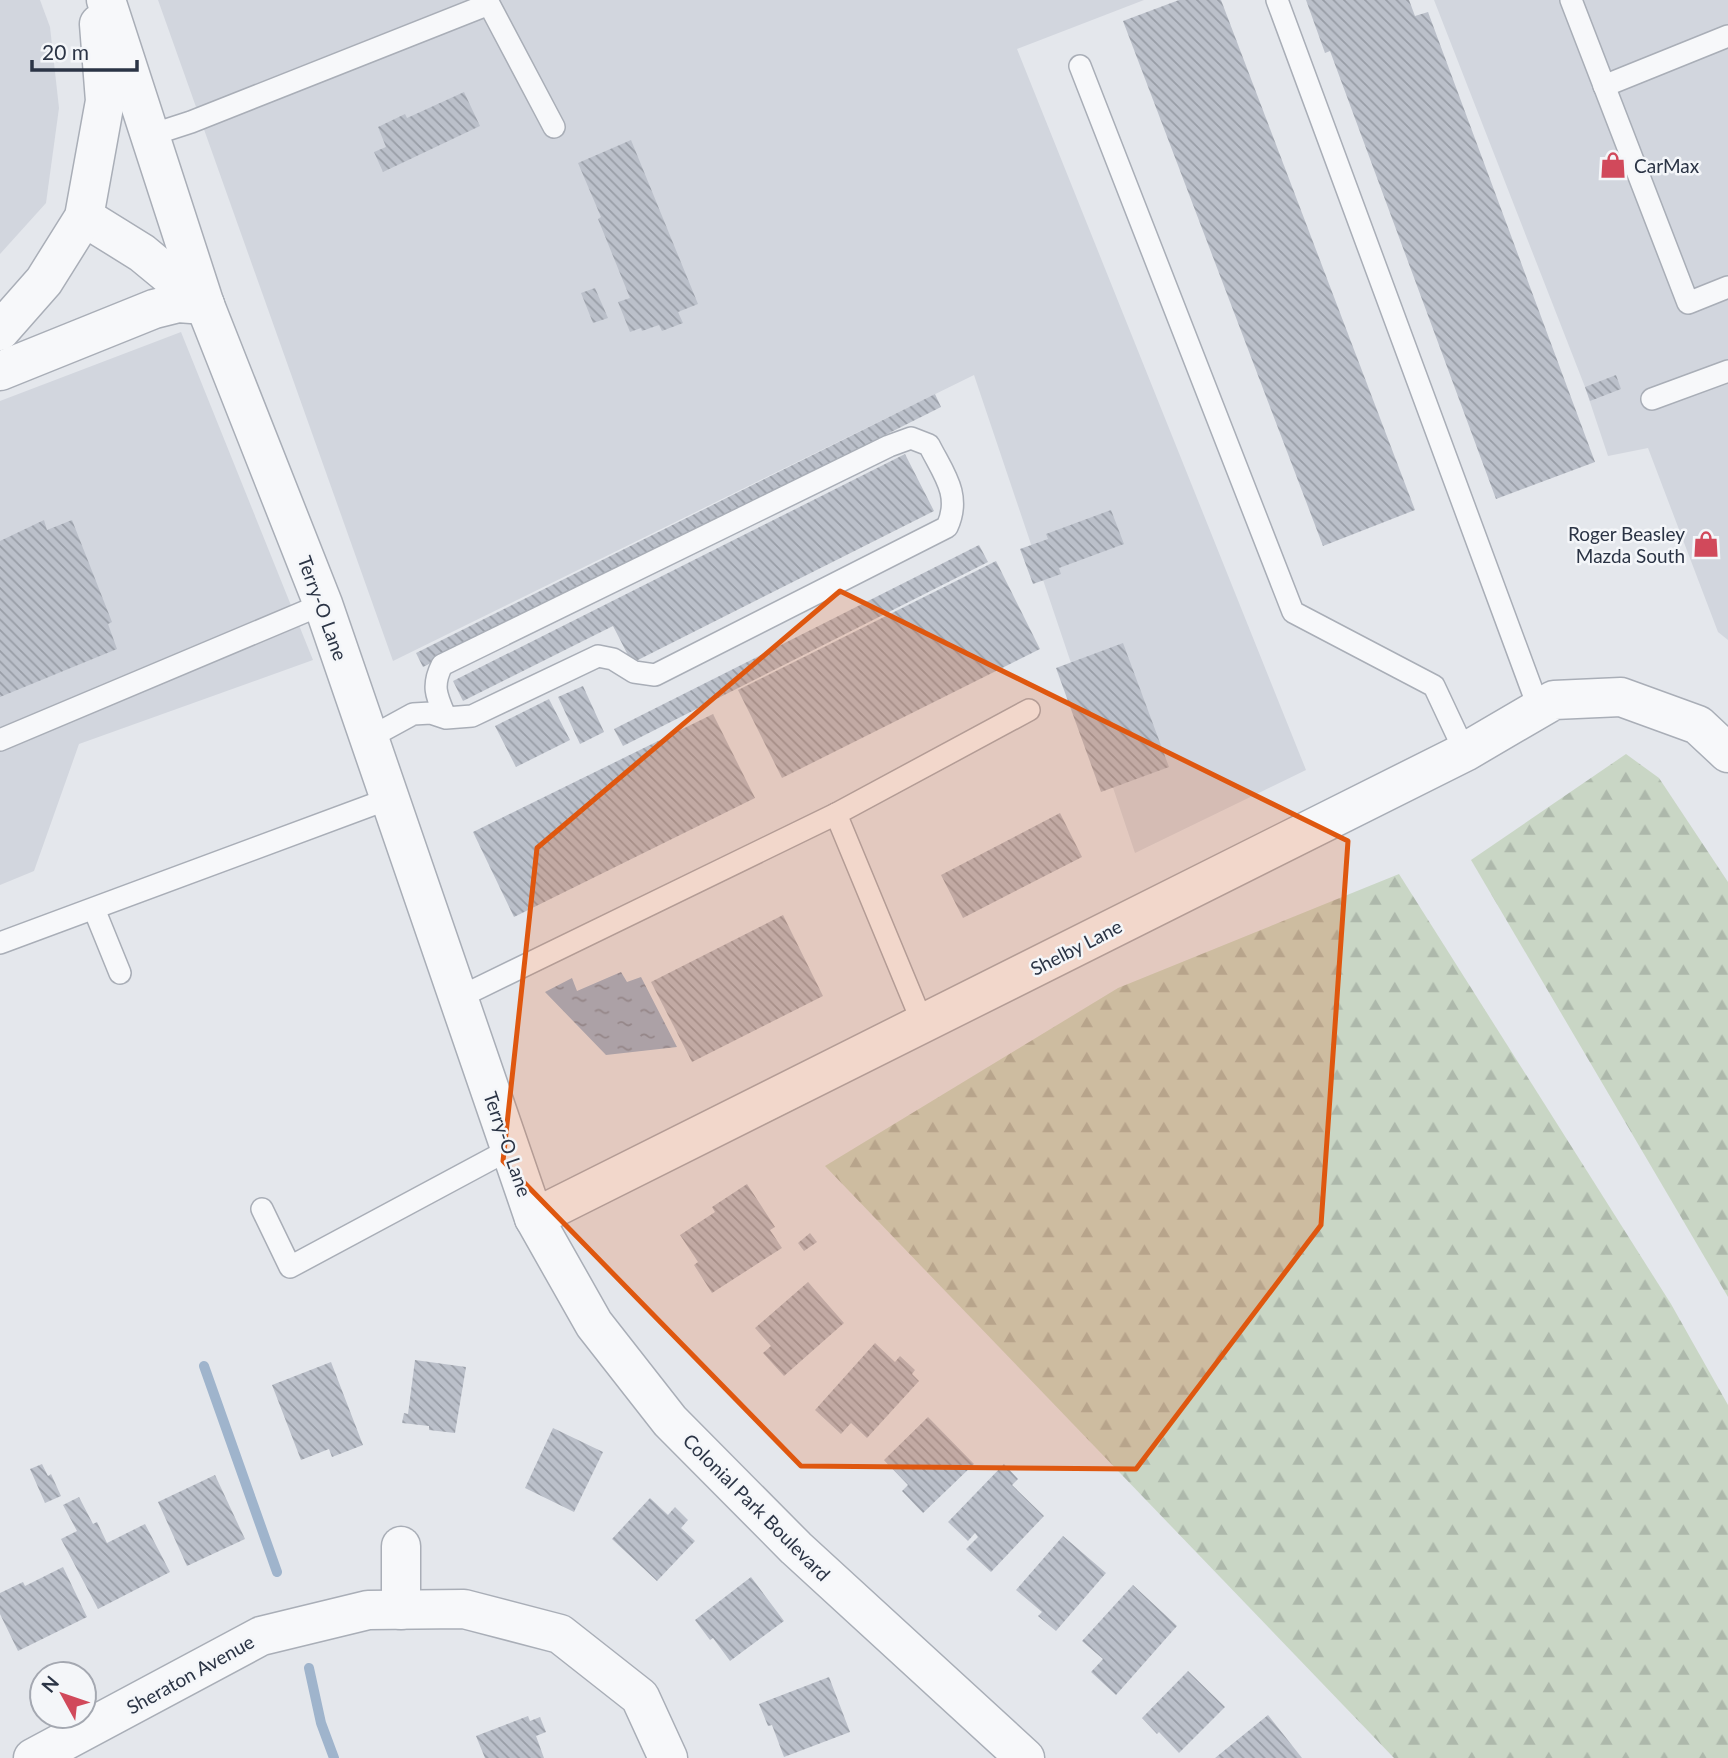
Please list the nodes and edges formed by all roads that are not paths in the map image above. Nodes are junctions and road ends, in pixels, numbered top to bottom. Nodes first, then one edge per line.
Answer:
1 (97, 0) edge
2 (106, 0) edge
3 (1277, 0) edge
4 (1571, 0) edge
5 (1728, 36) edge
6 (1080, 66) dead end
7 (1604, 86) junction
8 (554, 127) dead end
9 (151, 135) junction
10 (84, 217) junction
11 (1728, 287) edge
12 (205, 305) junction
13 (0, 331) edge
14 (0, 371) edge
15 (1726, 378) edge
16 (1652, 400) dead end
17 (323, 604) junction
18 (1539, 709) junction
19 (1029, 710) dead end
20 (446, 718) junction
21 (369, 738) junction
22 (0, 740) edge
23 (1465, 752) junction
24 (1728, 752) edge
25 (388, 799) junction
26 (836, 814) junction
27 (94, 909) junction
28 (0, 943) edge
29 (120, 973) dead end
30 (458, 998) junction
31 (923, 1024) junction
32 (510, 1149) junction
33 (262, 1209) dead end
34 (534, 1218) junction
35 (401, 1546) dead end
36 (401, 1610) junction
37 (48, 1755) edge
38 (668, 1758) edge
39 (1025, 1758) edge

1 - 10 street
2 - 9 street, Terry-O Lane
3 - 18 lane
4 - 7 lane
5 - 7 lane
6 - 23 lane
7 - 11 lane
8 - 9 lane
9 - 12 street, Terry-O Lane
10 - 12 street
10 - 13 street
12 - 14 street
12 - 17 street, Terry-O Lane
15 - 16 lane
17 - 21 street, Terry-O Lane
17 - 22 lane
18 - 23 street, Shelby Lane
18 - 24 street, Shelby Lane
19 - 26 lane
20 - 20 lane
20 - 21 lane
21 - 25 street, Terry-O Lane
23 - 31 street, Shelby Lane
25 - 27 lane
25 - 30 street, Terry-O Lane
26 - 30 lane
26 - 31 lane
27 - 28 lane
27 - 29 lane
30 - 32 street, Terry-O Lane
31 - 34 street, Shelby Lane
32 - 33 lane
32 - 34 street, Terry-O Lane
34 - 39 street, Colonial Park Boulevard
35 - 36 street
36 - 37 street, Sheraton Avenue
36 - 38 street, Sheraton Avenue

